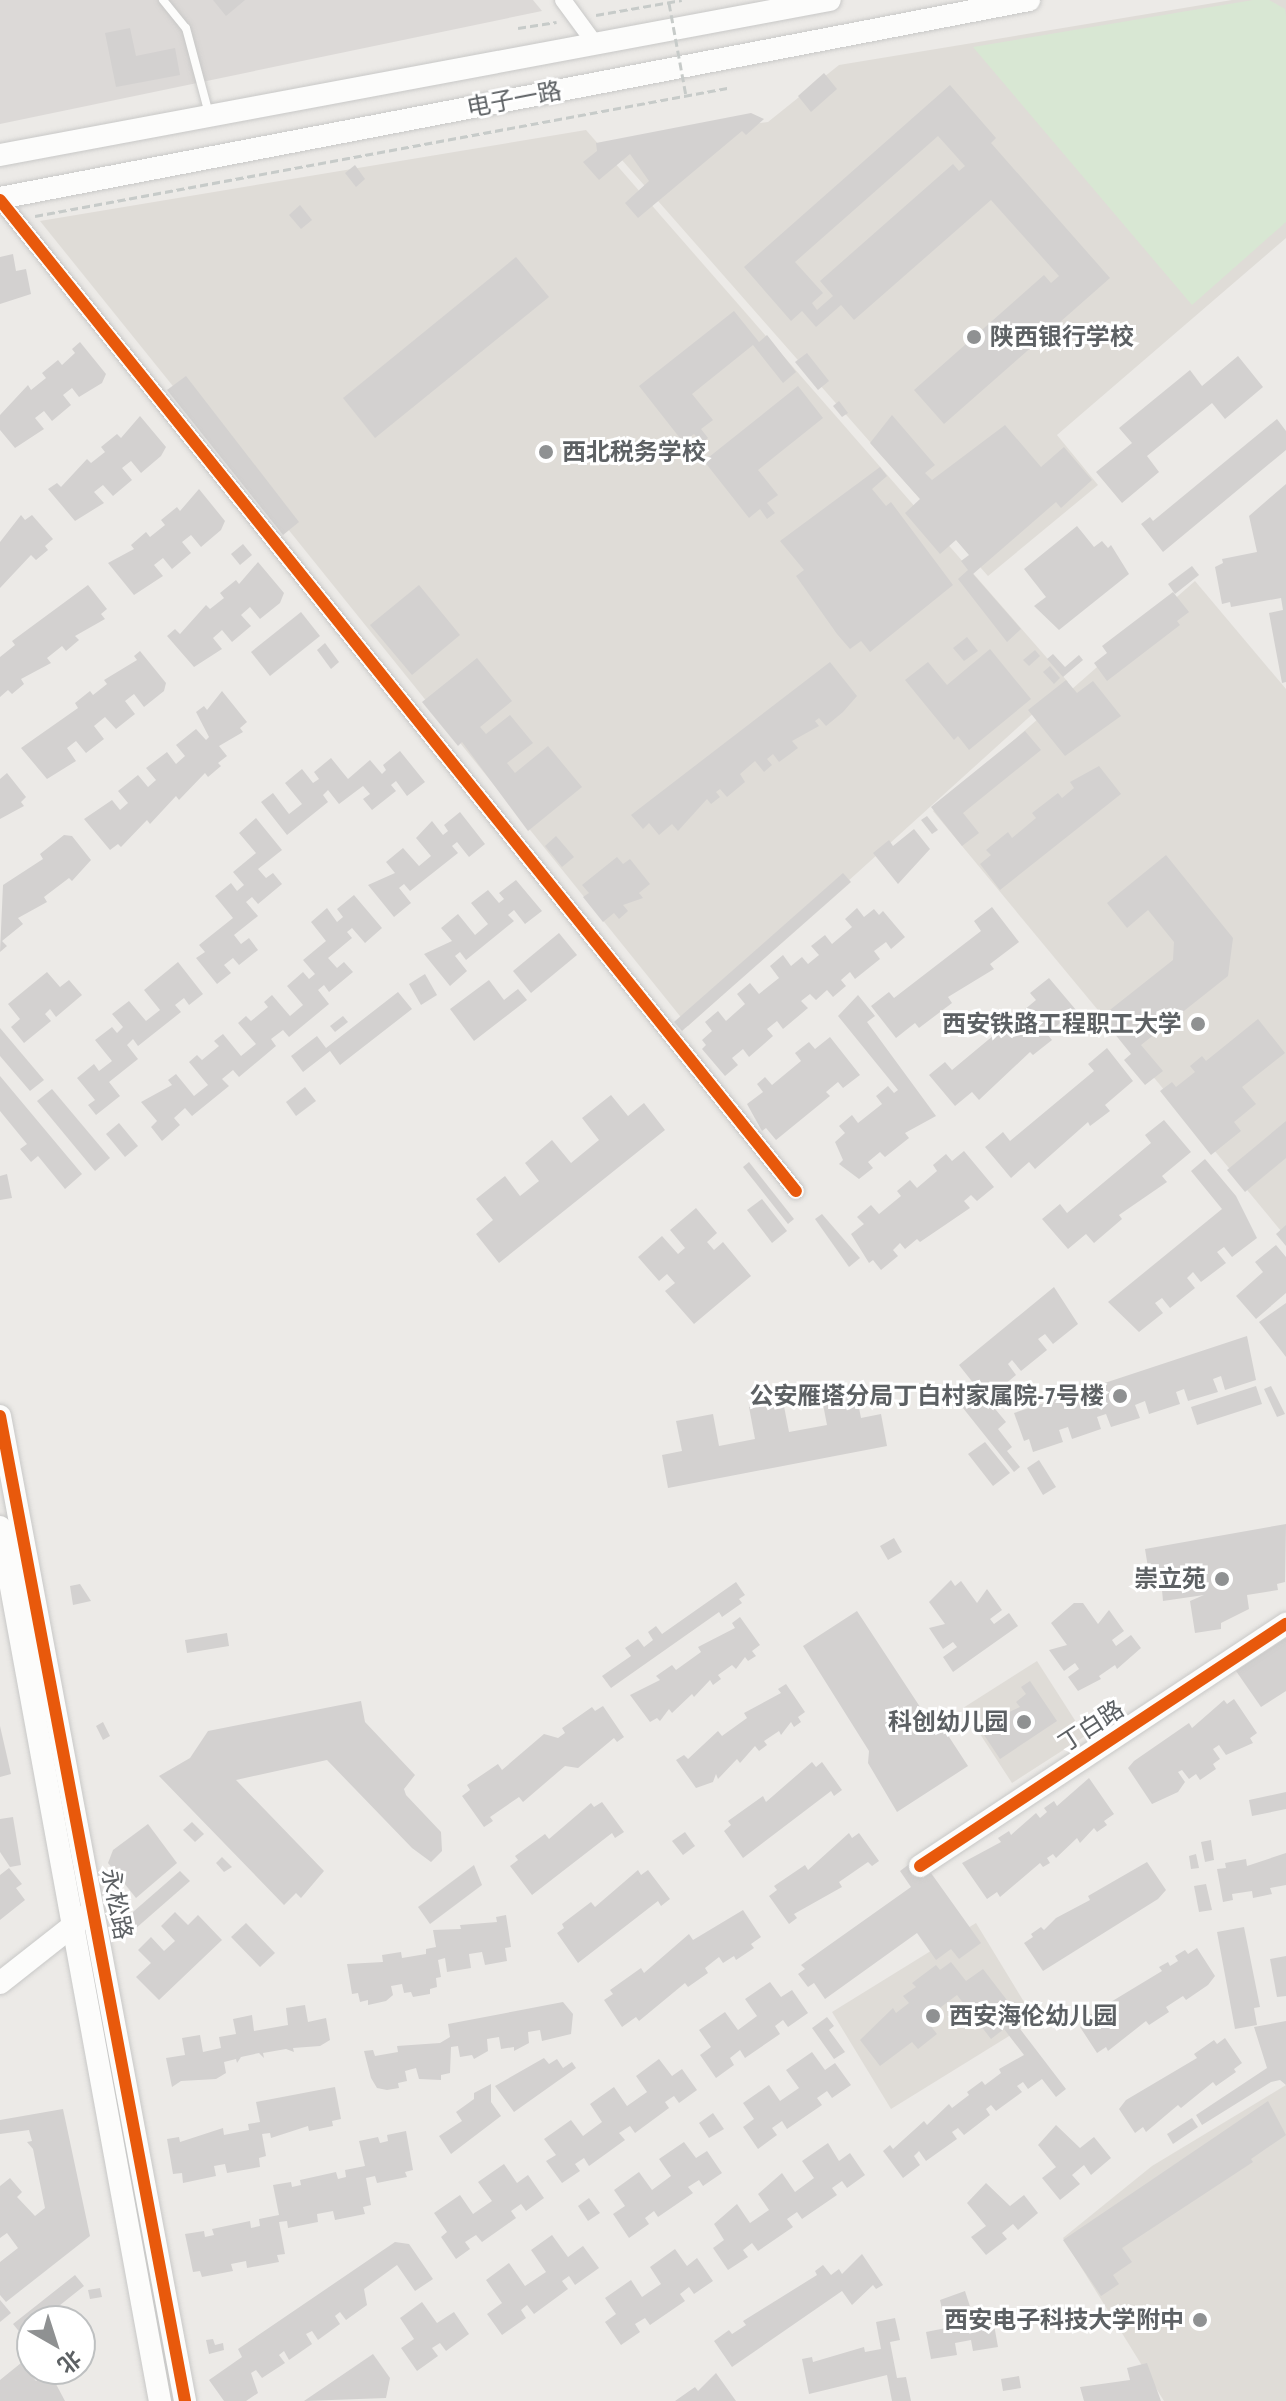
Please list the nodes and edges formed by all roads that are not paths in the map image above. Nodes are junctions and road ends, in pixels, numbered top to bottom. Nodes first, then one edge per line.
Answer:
1 (163, 0) edge
2 (563, 0) edge
3 (830, 0) edge
4 (1029, 0) edge
5 (596, 45) junction
6 (209, 115) junction
7 (0, 155) edge
8 (0, 199) edge
9 (796, 1191) dead end
10 (0, 1416) edge
11 (0, 1527) edge
12 (1286, 1624) edge
13 (920, 1866) dead end
14 (96, 1909) junction
15 (76, 1923) junction
16 (0, 1983) edge
17 (160, 2401) edge
18 (185, 2401) edge

1 - 6 lane
2 - 5 street
3 - 5 street, 电子一路
4 - 8 street, 电子一路
5 - 6 street, 电子一路
6 - 7 street, 电子一路
8 - 9 street
10 - 14 street, 永松路
11 - 15 street, 永松路
12 - 13 street, 丁白路
14 - 15 street
14 - 18 street, 永松路
15 - 16 street
15 - 17 street, 永松路

